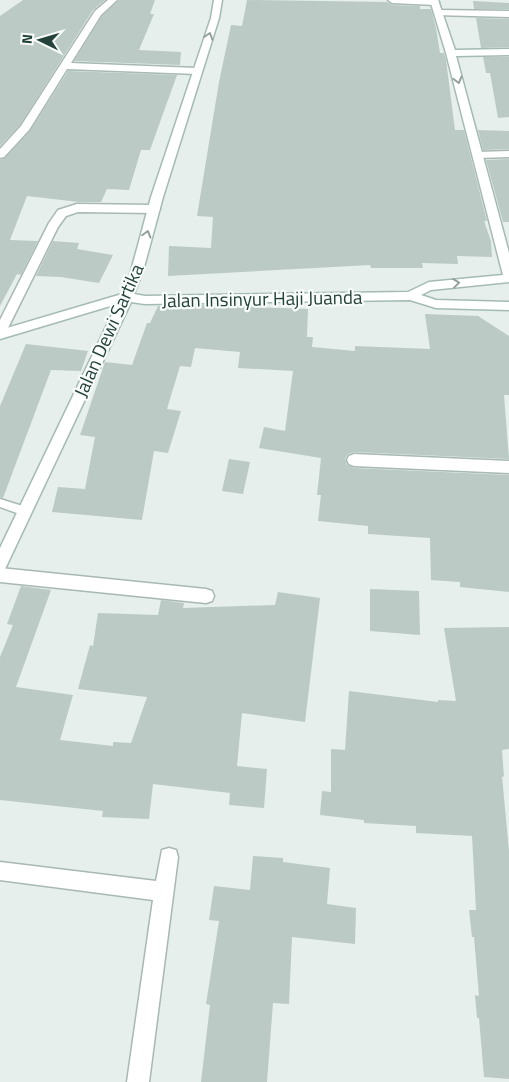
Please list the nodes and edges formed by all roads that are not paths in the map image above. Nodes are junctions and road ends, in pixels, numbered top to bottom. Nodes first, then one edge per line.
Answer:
1 (113, 0) edge
2 (218, 0) edge
3 (392, 0) edge
4 (436, 5) edge
5 (509, 14) edge
6 (509, 52) edge
7 (451, 53) junction
8 (64, 66) junction
9 (197, 71) junction
10 (509, 154) edge
11 (0, 155) edge
12 (478, 155) junction
13 (154, 209) junction
14 (509, 277) edge
15 (410, 296) junction
16 (127, 297) junction
17 (509, 306) edge
18 (0, 334) edge
19 (354, 460) dead end
20 (509, 468) edge
21 (0, 503) edge
22 (25, 511) junction
23 (0, 564) edge
24 (0, 575) edge
25 (206, 596) dead end
26 (169, 857) dead end
27 (0, 871) edge
28 (164, 892) junction
29 (138, 1082) edge

1 - 8 street
9 -> 2 street, Jalan Dewi Sartika
3 - 4 street
4 - 5 street
4 - 7 street
6 - 7 street
7 -> 12 street
8 - 9 street
8 - 11 street
9 - 13 street, Jalan Dewi Sartika
10 - 12 street
12 - 14 street
16 -> 13 street, Jalan Dewi Sartika
13 - 18 street
15 -> 14 street, Jalan Insinyur Haji Juanda
15 - 16 street, Jalan Insinyur Haji Juanda
15 - 17 street, Jalan Insinyur Haji Juanda
16 - 18 street, Jalan Insinyur Haji Juanda
16 - 22 street, Jalan Dewi Sartika
19 - 20 street
21 - 22 lane
22 - 23 street, Jalan Dewi Sartika
24 - 25 street
26 - 28 street
27 - 28 street
28 - 29 street

